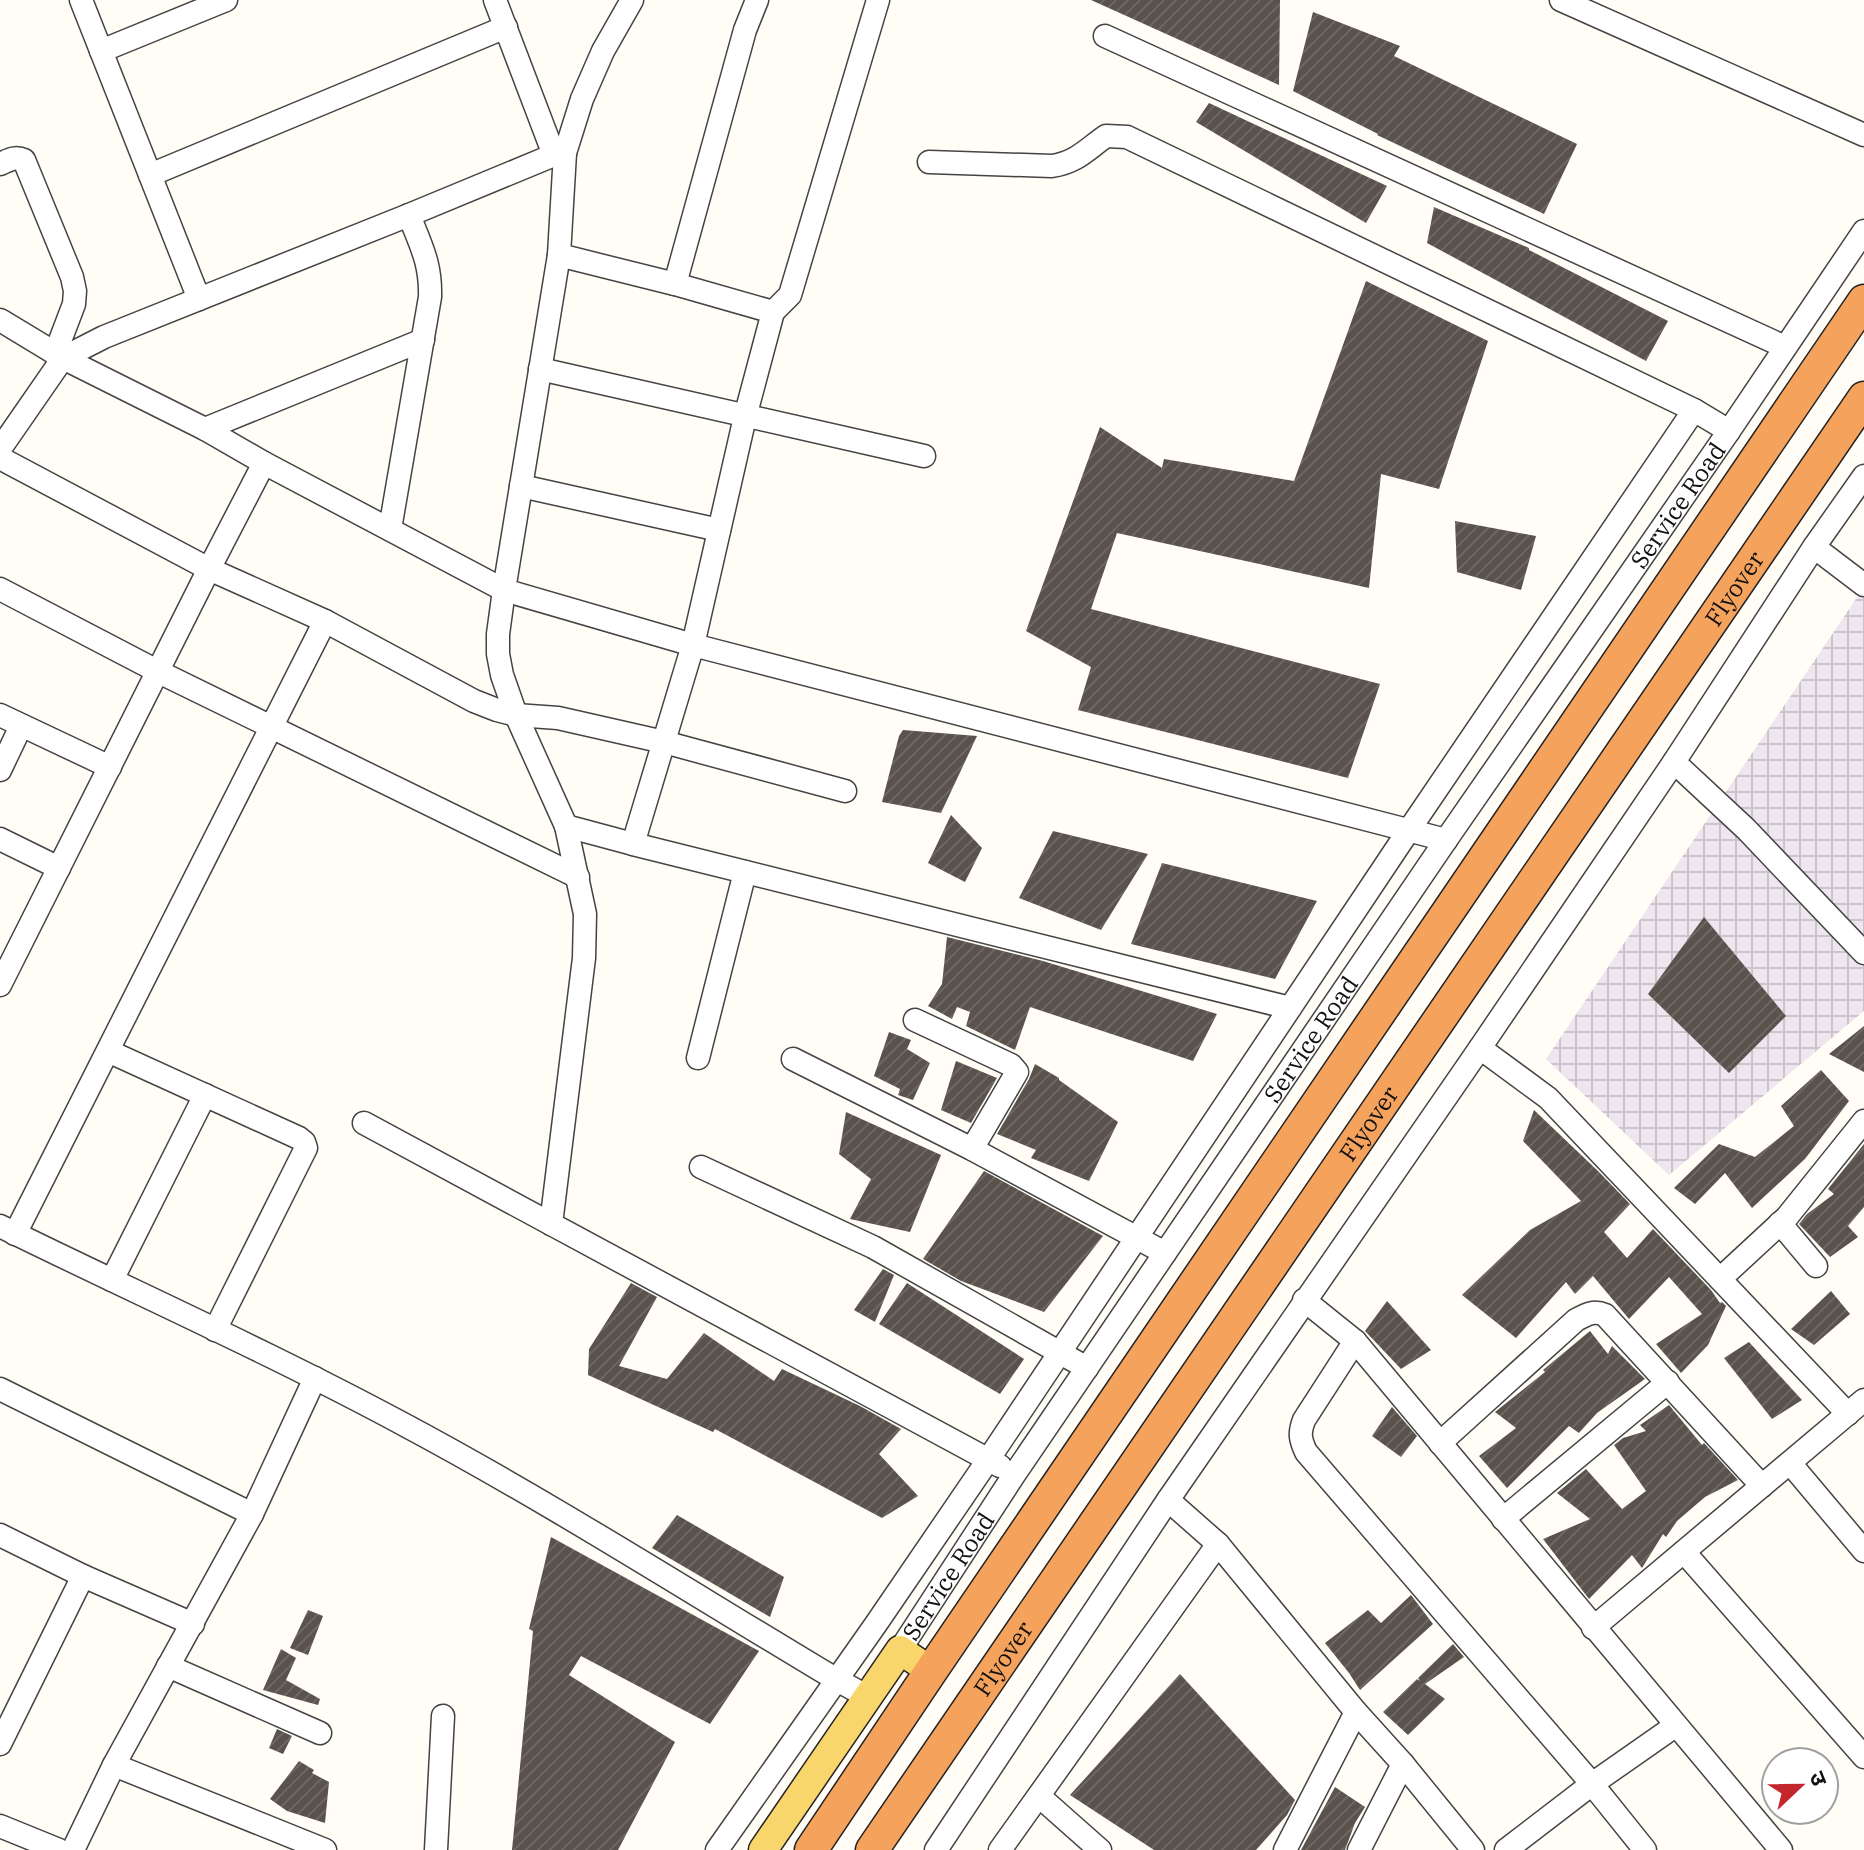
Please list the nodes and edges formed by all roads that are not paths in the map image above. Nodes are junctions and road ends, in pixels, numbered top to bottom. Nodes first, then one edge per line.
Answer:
1 (81, 0) edge
2 (226, 0) edge
3 (495, 0) edge
4 (632, 0) edge
5 (757, 0) edge
6 (878, 0) edge
7 (1561, 0) edge
8 (506, 27) junction
9 (1105, 36) dead end
10 (101, 51) junction
11 (1864, 135) edge
12 (559, 154) junction
13 (929, 162) dead end
14 (0, 164) edge
15 (150, 175) junction
16 (409, 215) junction
17 (1864, 231) edge
18 (559, 255) junction
19 (675, 284) junction
20 (199, 299) junction
21 (1864, 301) edge
22 (773, 312) junction
23 (0, 320) edge
24 (423, 340) junction
25 (1785, 347) junction
26 (59, 356) junction
27 (540, 369) junction
28 (1864, 398) edge
29 (1694, 410) junction
30 (745, 417) junction
31 (205, 429) junction
32 (1729, 431) junction
33 (0, 449) edge
34 (924, 456) dead end
35 (0, 458) edge
36 (264, 463) junction
37 (1864, 476) edge
38 (521, 486) junction
39 (390, 529) junction
40 (719, 530) junction
41 (1814, 547) junction
42 (209, 569) junction
43 (1864, 585) edge
44 (0, 589) edge
45 (504, 590) junction
46 (325, 621) junction
47 (693, 645) junction
48 (159, 672) junction
49 (0, 715) edge
50 (516, 715) junction
51 (21, 726) junction
52 (272, 726) junction
53 (664, 742) junction
54 (1674, 762) junction
55 (110, 767) junction
56 (0, 770) edge
57 (845, 791) dead end
58 (566, 826) junction
59 (1409, 830) junction
60 (0, 839) edge
61 (1446, 840) junction
62 (633, 844) junction
63 (59, 868) junction
64 (745, 872) junction
65 (578, 877) junction
66 (1864, 953) edge
67 (0, 985) edge
68 (1290, 1008) junction
69 (915, 1020) dead end
70 (1480, 1048) junction
71 (108, 1051) junction
72 (698, 1058) dead end
73 (793, 1059) dead end
74 (205, 1095) junction
75 (1864, 1121) edge
76 (364, 1123) dead end
77 (972, 1149) junction
78 (701, 1167) dead end
79 (1780, 1223) junction
80 (551, 1224) junction
81 (8, 1230) edge
82 (1136, 1236) junction
83 (1165, 1253) junction
84 (1816, 1266) dead end
85 (1720, 1279) junction
86 (112, 1280) junction
87 (1304, 1300) junction
88 (215, 1330) junction
89 (1355, 1341) junction
90 (1060, 1351) junction
91 (1087, 1368) junction
92 (315, 1378) junction
93 (1668, 1382) junction
94 (0, 1389) edge
95 (1856, 1407) edge
96 (1440, 1443) junction
97 (988, 1460) junction
98 (1790, 1463) junction
99 (1014, 1475) junction
100 (1762, 1486) junction
101 (1168, 1500) junction
102 (252, 1514) junction
103 (1503, 1519) junction
104 (0, 1535) edge
105 (1218, 1544) junction
106 (1864, 1551) edge
107 (1684, 1552) junction
108 (83, 1576) junction
109 (193, 1624) junction
110 (1593, 1628) junction
111 (900, 1650) junction
112 (168, 1666) junction
113 (931, 1671) junction
114 (837, 1680) junction
115 (868, 1697) junction
116 (1356, 1712) junction
117 (443, 1716) dead end
118 (1675, 1726) junction
119 (320, 1733) dead end
120 (0, 1744) edge
121 (1864, 1757) edge
122 (1403, 1764) junction
123 (114, 1765) junction
124 (1592, 1784) junction
125 (1039, 1796) junction
126 (0, 1826) edge
127 (1364, 1841) edge
128 (59, 1850) edge
129 (73, 1850) edge
130 (325, 1850) edge
131 (436, 1850) edge
132 (717, 1850) edge
133 (763, 1850) edge
134 (811, 1850) edge
135 (872, 1850) edge
136 (936, 1850) edge
137 (1000, 1850) edge
138 (1100, 1850) edge
139 (1285, 1850) edge
140 (1383, 1850) edge
141 (1473, 1850) edge
142 (1506, 1850) edge
143 (1645, 1850) edge
144 (1781, 1850) edge

1 - 10 street
2 - 10 street
3 - 8 street
4 - 12 street
5 - 19 street
6 - 22 street
7 - 11 street
8 - 12 street
8 - 15 street
9 - 25 street
10 - 15 street
12 - 16 street
12 - 18 street
13 - 29 street
14 - 26 street
15 - 20 street
16 - 20 street
16 - 24 street
17 - 25 street, Service Road
18 - 19 street
18 - 27 street
19 - 22 street
20 - 26 street
21 - 113 highway
22 - 30 street
23 - 26 street
24 - 31 street
24 - 39 street
25 - 32 street, Service Road
26 - 31 street
26 - 33 street
27 - 30 street
27 - 38 street
28 - 135 highway, Flyover
29 - 32 street
29 - 59 street
30 - 34 street
30 - 40 street
31 - 36 street
32 - 61 street, Service Road
35 - 42 street
36 - 39 street
36 - 42 street
37 - 41 street
38 - 40 street
38 - 45 street
39 - 45 street
40 - 47 street
41 - 43 street
41 - 54 street
42 - 46 street
42 - 48 street
44 - 48 street
45 - 47 street
45 - 50 street
46 - 50 street
46 - 52 street
47 - 53 street
47 - 59 street
48 - 52 street
48 - 55 street
49 - 51 street
50 - 53 street
50 - 58 street
51 - 55 street
51 - 56 street
52 - 65 street
52 - 71 street
53 - 57 street
53 - 62 street
54 - 66 street
54 - 70 street
55 - 63 street
58 - 62 street
58 - 65 street
59 - 61 street
59 - 68 street
60 - 63 street
61 - 83 street, Service Road
62 - 64 street
63 - 67 street
64 - 68 street
64 - 72 street
65 - 80 street
68 - 82 street
69 - 77 street
70 - 85 street
70 - 87 street
71 - 74 street
71 - 81 street
73 - 77 street
74 - 86 street
74 - 88 street
75 - 79 street
76 - 80 street
77 - 82 street
78 - 90 street
79 - 84 street
79 - 85 street
80 - 97 street
81 - 86 street
82 - 83 street
82 - 90 street
83 - 91 street, Service Road
85 - 95 street
86 - 88 street
87 - 89 street
87 - 101 street
88 - 92 street
89 - 96 street
89 - 124 street
90 - 91 street
90 - 97 street
91 - 99 street, Service Road
92 - 102 street
92 - 114 street
93 - 96 street
93 - 100 street
93 - 103 street
94 - 102 street
95 - 98 street
96 - 103 street
97 - 99 street
97 - 114 street
98 - 100 street
98 - 106 street
99 - 111 street, Service Road
100 - 107 street
101 - 105 street
101 - 136 street
102 - 109 street
103 - 110 street
104 - 108 street
105 - 116 street
105 - 125 street
107 - 110 street
107 - 121 street
108 - 109 street
108 - 120 street
109 - 112 street
110 - 118 street
111 - 113 main road
111 - 115 main road, Service Road
112 - 119 street
112 - 123 street
113 - 134 highway
114 - 115 street
114 - 132 street
115 - 133 main road, Service Road
116 - 122 street
116 - 139 street
117 - 131 street
118 - 124 street
118 - 144 street
122 - 127 street
122 - 141 street
123 - 129 street
123 - 130 street
124 - 142 street
124 - 143 street
125 - 137 street
125 - 138 street
126 - 128 street
127 - 140 street

